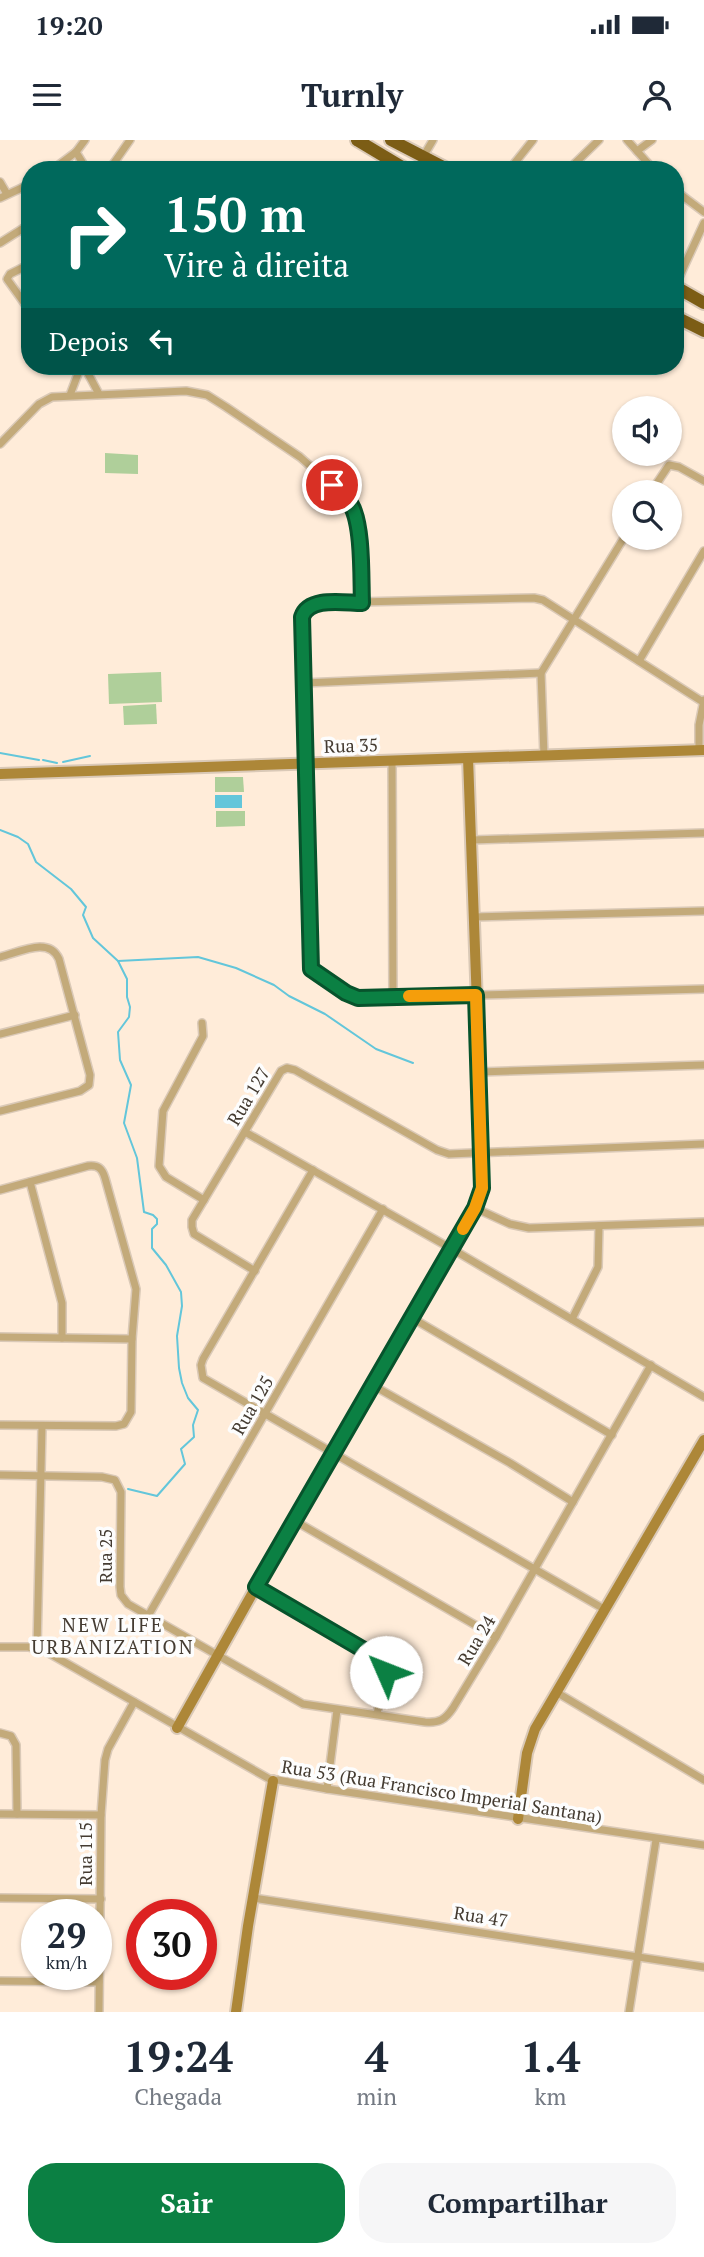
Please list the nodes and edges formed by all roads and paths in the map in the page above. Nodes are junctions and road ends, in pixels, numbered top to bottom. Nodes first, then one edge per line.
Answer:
1 (85, 140) edge
2 (130, 140) edge
3 (357, 140) edge
4 (391, 140) edge
5 (433, 140) edge
6 (533, 140) edge
7 (599, 140) edge
8 (627, 140) edge
9 (652, 140) edge
10 (637, 151) junction
11 (76, 152) junction
12 (423, 157) junction
13 (64, 161) edge
14 (82, 161) edge
15 (116, 161) edge
16 (392, 161) edge
17 (431, 161) edge
18 (516, 161) edge
19 (577, 161) edge
20 (646, 161) edge
21 (0, 181) edge
22 (21, 188) edge
23 (4, 196) edge
24 (684, 197) edge
25 (704, 212) edge
26 (704, 223) edge
27 (21, 230) edge
28 (0, 243) edge
29 (21, 268) edge
30 (684, 268) edge
31 (684, 291) edge
32 (21, 299) edge
33 (704, 303) edge
34 (684, 321) edge
35 (704, 331) edge
36 (78, 375) edge
37 (87, 375) edge
38 (99, 394) junction
39 (70, 395) junction
40 (0, 444) edge
41 (659, 480) edge
42 (704, 481) edge
43 (617, 550) edge
44 (704, 551) edge
45 (362, 603) junction
46 (574, 621) junction
47 (639, 661) junction
48 (541, 673) junction
49 (304, 683) junction
50 (704, 701) edge
51 (701, 750) edge
52 (544, 756) junction
53 (468, 758) junction
54 (392, 761) junction
55 (307, 764) junction
56 (0, 774) edge
57 (704, 833) edge
58 (472, 840) junction
59 (704, 911) edge
60 (474, 917) junction
61 (0, 957) edge
62 (704, 989) edge
63 (476, 995) junction
64 (393, 997) junction
65 (75, 1015) junction
66 (202, 1023) dead end
67 (0, 1034) edge
68 (704, 1065) edge
69 (479, 1073) junction
70 (0, 1111) edge
71 (245, 1132) junction
72 (704, 1144) edge
73 (482, 1152) junction
74 (313, 1170) junction
75 (30, 1182) junction
76 (0, 1191) edge
77 (204, 1200) junction
78 (475, 1208) junction
79 (383, 1209) junction
80 (704, 1222) edge
81 (598, 1226) junction
82 (452, 1249) junction
83 (256, 1271) junction
84 (412, 1318) junction
85 (572, 1319) junction
86 (0, 1337) edge
87 (62, 1338) junction
88 (132, 1339) junction
89 (652, 1366) junction
90 (374, 1386) junction
91 (704, 1396) edge
92 (264, 1414) junction
93 (0, 1426) edge
94 (42, 1426) junction
95 (612, 1435) junction
96 (704, 1440) edge
97 (334, 1454) junction
98 (0, 1475) edge
99 (40, 1476) junction
100 (573, 1502) junction
101 (295, 1521) junction
102 (535, 1568) junction
103 (256, 1587) junction
104 (604, 1609) junction
105 (148, 1616) junction
106 (496, 1637) junction
107 (0, 1647) edge
108 (37, 1648) junction
109 (217, 1656) junction
110 (556, 1692) junction
111 (134, 1702) junction
112 (337, 1710) junction
113 (377, 1714) junction
114 (177, 1728) junction
115 (0, 1733) edge
116 (704, 1780) edge
117 (273, 1781) junction
118 (327, 1789) junction
119 (0, 1814) edge
120 (17, 1814) junction
121 (101, 1815) junction
122 (518, 1819) junction
123 (656, 1840) junction
124 (704, 1845) edge
125 (0, 1898) edge
126 (253, 1898) junction
127 (101, 1899) joint
128 (637, 1956) junction
129 (704, 1968) edge
130 (0, 1982) edge
131 (21, 1982) edge
132 (99, 1990) edge
133 (99, 2012) edge
134 (236, 2012) edge
135 (629, 2012) edge

1 - 11 street
2 - 15 street
3 - 16 highway
4 - 12 highway
5 - 12 street
6 - 18 street
7 - 19 street
8 - 10 street
9 - 10 street
10 - 20 street
11 - 13 street
11 - 14 street
12 - 17 highway
21 - 23 street
22 - 23 street
24 - 25 street
26 - 30 street
27 - 28 street
29 - 32 street
31 - 33 highway
34 - 35 highway
36 - 39 street
37 - 38 street
38 - 39 street
38 - 45 street
39 - 40 street
41 - 42 street
43 - 46 street
44 - 47 street
45 - 46 street
45 - 49 street
46 - 47 street
46 - 48 street
47 - 50 street
48 - 49 street
48 - 52 street
49 - 55 street
50 - 51 street
51 - 52 street, Rua 35
52 - 53 street, Rua 35
53 - 54 street, Rua 35
53 - 58 street
54 - 55 street, Rua 35
54 - 64 street
55 - 56 street, Rua 35
55 - 64 street
57 - 58 street
58 - 60 street
59 - 60 street
60 - 63 street
61 - 65 street
62 - 63 street
63 - 64 street
63 - 69 street
65 - 67 street
65 - 70 street
66 - 77 street
68 - 69 street
69 - 73 street
71 - 73 street, Rua 127
71 - 74 street
71 - 77 street, Rua 127
72 - 73 street, Rua 127
73 - 78 street
74 - 79 street
74 - 83 street
75 - 76 street
75 - 87 street
75 - 88 street
77 - 83 street, Rua 127
78 - 81 street
78 - 82 street
79 - 82 street
79 - 92 street, Rua 125
80 - 81 street
81 - 85 street
82 - 84 street
82 - 85 street
83 - 92 street
84 - 90 street
84 - 95 street
85 - 89 street
86 - 87 street
87 - 88 street
88 - 94 street
89 - 91 street
89 - 95 street, Rua 24
90 - 97 street
90 - 100 street
92 - 97 street
92 - 105 street, Rua 125
93 - 94 street
94 - 99 street
95 - 100 street, Rua 24
96 - 104 street
97 - 101 street
97 - 102 street
98 - 99 street
99 - 105 street, Rua 25
99 - 108 street
100 - 102 street, Rua 24
101 - 103 street
101 - 106 street
102 - 104 street
102 - 106 street, Rua 24
103 - 109 street
103 - 113 street
104 - 110 street
105 - 109 street, Rua 25
106 - 113 street, Rua 24
107 - 108 street, Rua 53 (Rua Francisco Imperial Santana)
108 - 111 street, Rua 53 (Rua Francisco Imperial Santana)
109 - 112 street, Rua 24
109 - 114 street
110 - 116 street
110 - 122 street
111 - 114 street, Rua 53 (Rua Francisco Imperial Santana)
111 - 121 street, Rua 115
112 - 113 street, Rua 24
112 - 118 street
114 - 117 street, Rua 53 (Rua Francisco Imperial Santana)
115 - 120 street
117 - 118 street, Rua 53 (Rua Francisco Imperial Santana)
117 - 126 street
118 - 122 street, Rua 53 (Rua Francisco Imperial Santana)
119 - 120 street
120 - 121 street
121 - 127 street, Rua 115
122 - 123 street, Rua 53 (Rua Francisco Imperial Santana)
123 - 124 street, Rua 53 (Rua Francisco Imperial Santana)
123 - 128 street
125 - 127 street
126 - 128 street, Rua 47
126 - 134 street
128 - 129 street, Rua 47
128 - 135 street
130 - 131 street
132 - 133 street, Rua 115

